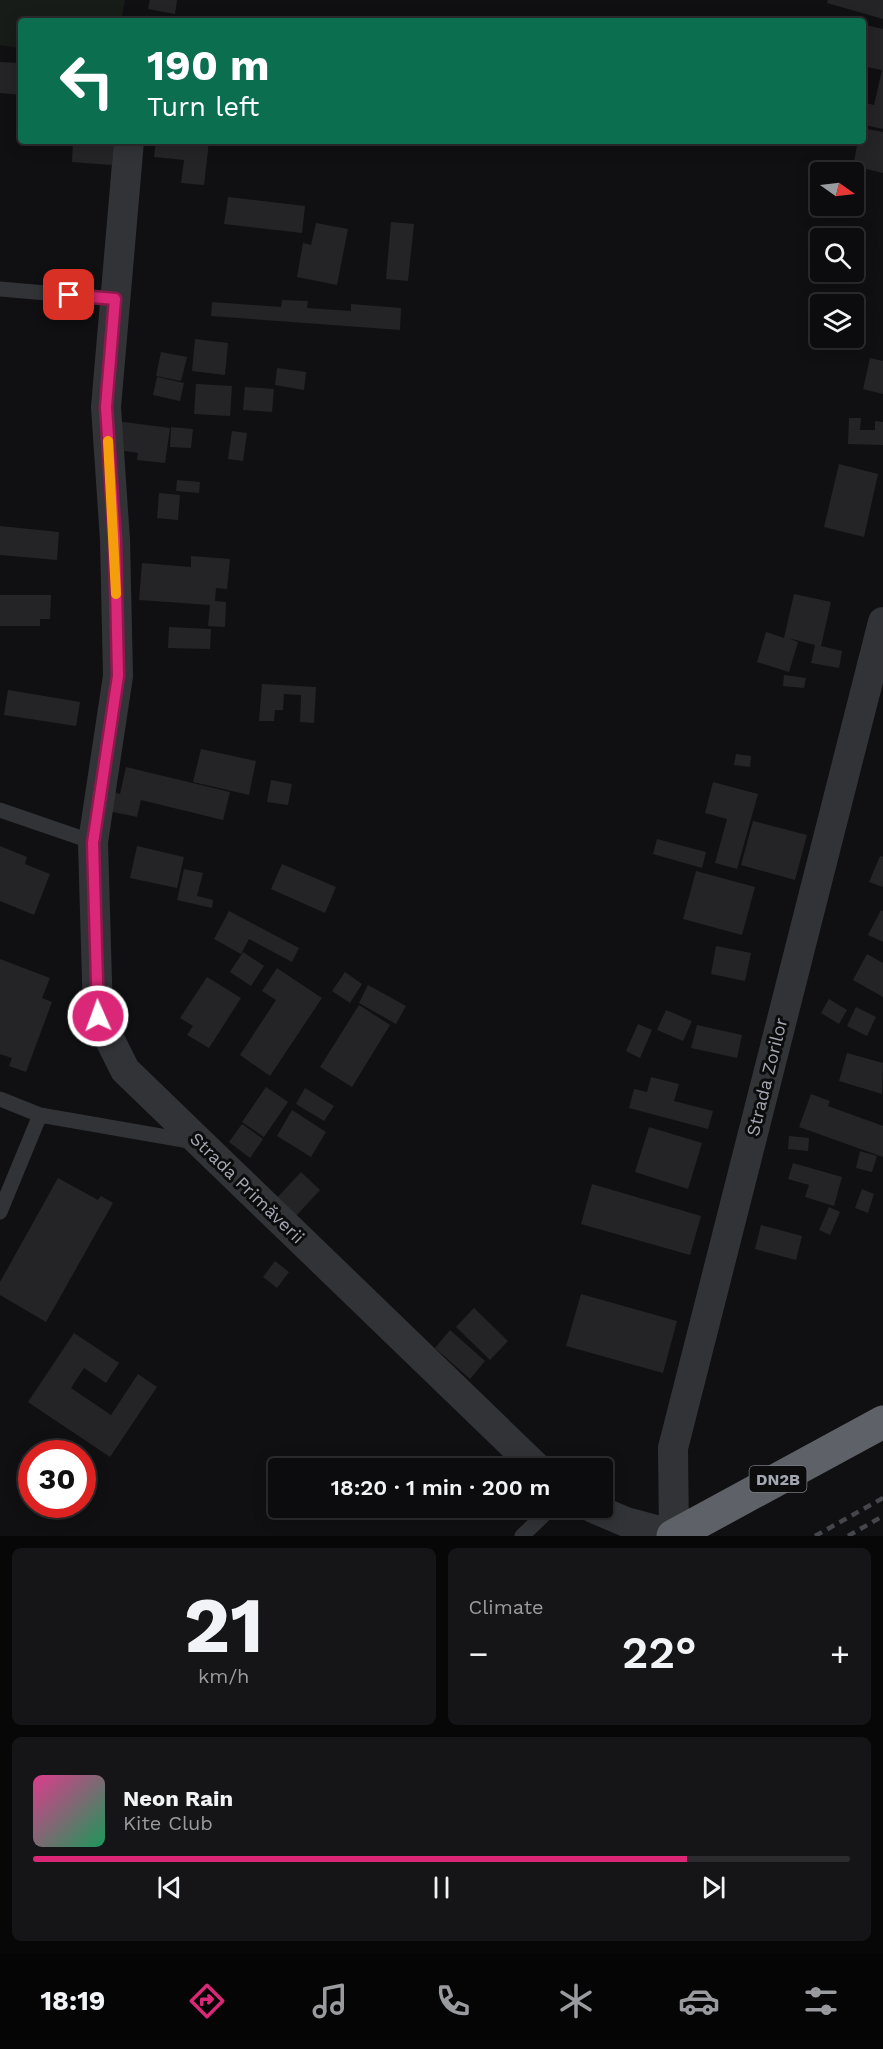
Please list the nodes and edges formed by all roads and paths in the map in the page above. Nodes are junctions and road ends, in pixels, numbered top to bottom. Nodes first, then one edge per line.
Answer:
1 (129, 144) edge
2 (0, 289) edge
3 (115, 299) junction
4 (883, 622) edge
5 (0, 810) edge
6 (93, 843) junction
7 (0, 1099) edge
8 (40, 1115) junction
9 (201, 1143) junction
10 (0, 1212) edge
11 (883, 1422) edge
12 (527, 1458) edge
13 (613, 1516) edge
14 (541, 1518) edge
15 (522, 1536) edge
16 (673, 1536) edge

1 - 3 street, Strada Primăverii
2 - 3 lane
3 - 6 street, Strada Primăverii
4 - 16 street, Strada Zorilor
5 - 6 lane
6 - 9 street, Strada Primăverii
7 - 8 lane
8 - 9 lane
8 - 10 lane
9 - 12 street, Strada Primăverii
11 - 16 highway, DN2B
13 - 16 street
14 - 15 lane

